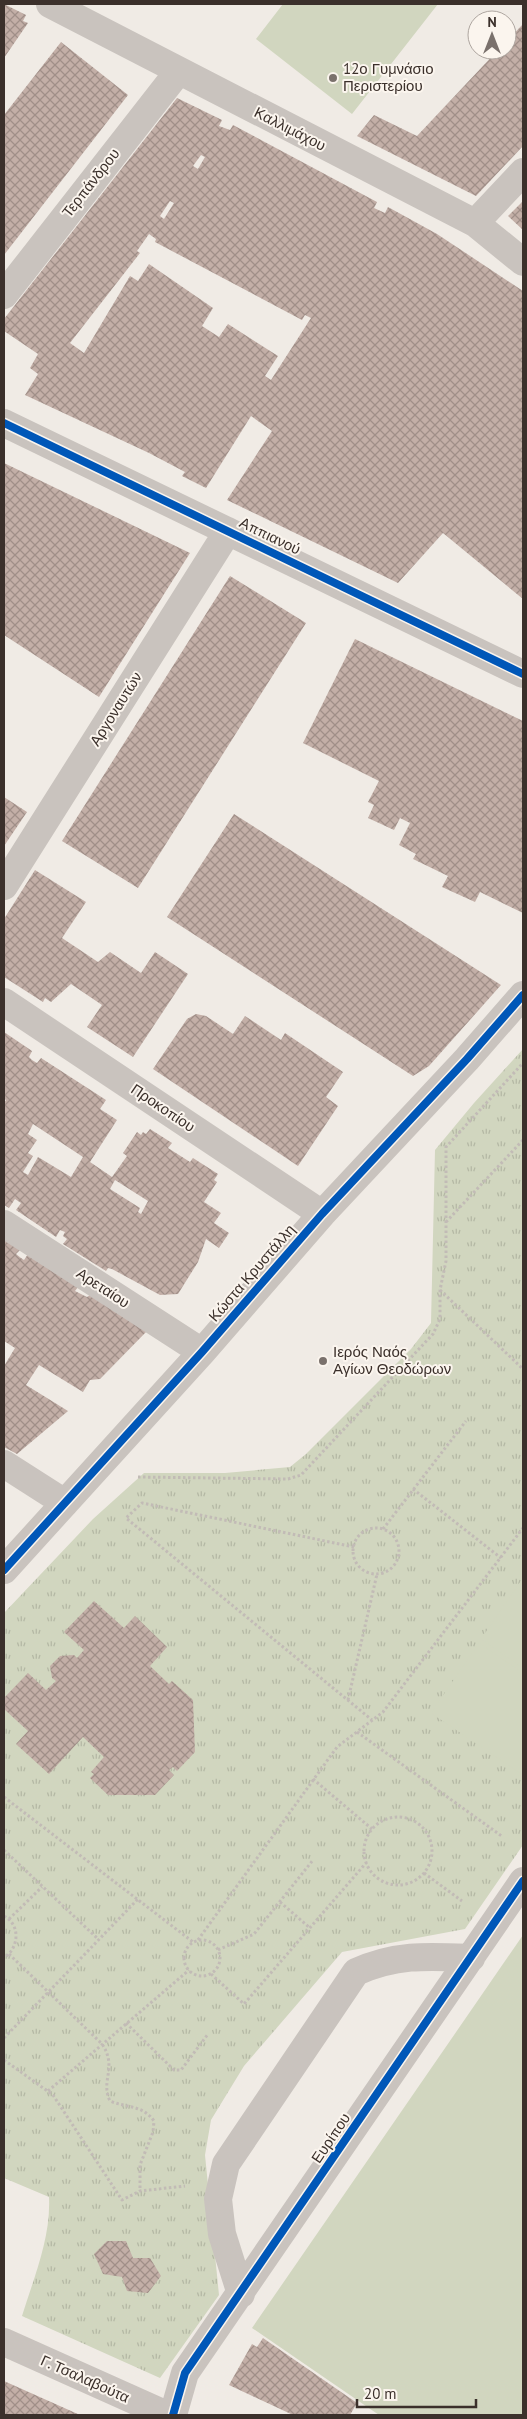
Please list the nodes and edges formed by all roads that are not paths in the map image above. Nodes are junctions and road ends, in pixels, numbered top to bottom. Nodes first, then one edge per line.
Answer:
1 (50, 4) edge
2 (178, 72) junction
3 (523, 172) edge
4 (475, 223) junction
5 (523, 262) edge
6 (4, 295) edge
7 (4, 423) edge
8 (228, 531) junction
9 (523, 674) edge
10 (4, 886) edge
11 (523, 996) edge
12 (4, 1002) edge
13 (322, 1214) junction
14 (4, 1224) edge
15 (202, 1352) junction
16 (4, 1464) edge
17 (66, 1503) junction
18 (4, 1570) edge
19 (523, 1881) edge
20 (471, 1958) junction
21 (241, 2294) junction
22 (4, 2342) edge
23 (116, 2405) edge
24 (167, 2415) edge
25 (173, 2415) edge

1 - 2 street, Καλλιμάχου
2 - 4 street, Καλλιμάχου
2 - 6 street, Τερπάνδρου
3 - 4 street
4 - 5 street, Καλλιμάχου
7 - 8 street, Αππιανού
8 - 9 street, Αππιανού
8 - 10 street, Αργοναυτών
11 - 13 street, Κώστα Κρυστάλλη
12 - 13 street, Προκοπίου
13 - 15 street, Κώστα Κρυστάλλη
14 - 15 street, Αρεταίου
15 - 17 street, Κώστα Κρυστάλλη
16 - 17 street
17 - 18 street, Κώστα Κρυστάλλη
19 - 20 street, Ευρίπου
20 - 21 street, Ευρίπου
20 - 21 street
21 - 25 street, Ευρίπου
22 - 23 street, Γ. Τσαλαβούτα
23 - 24 street, Γ. Τσαλαβούτα

